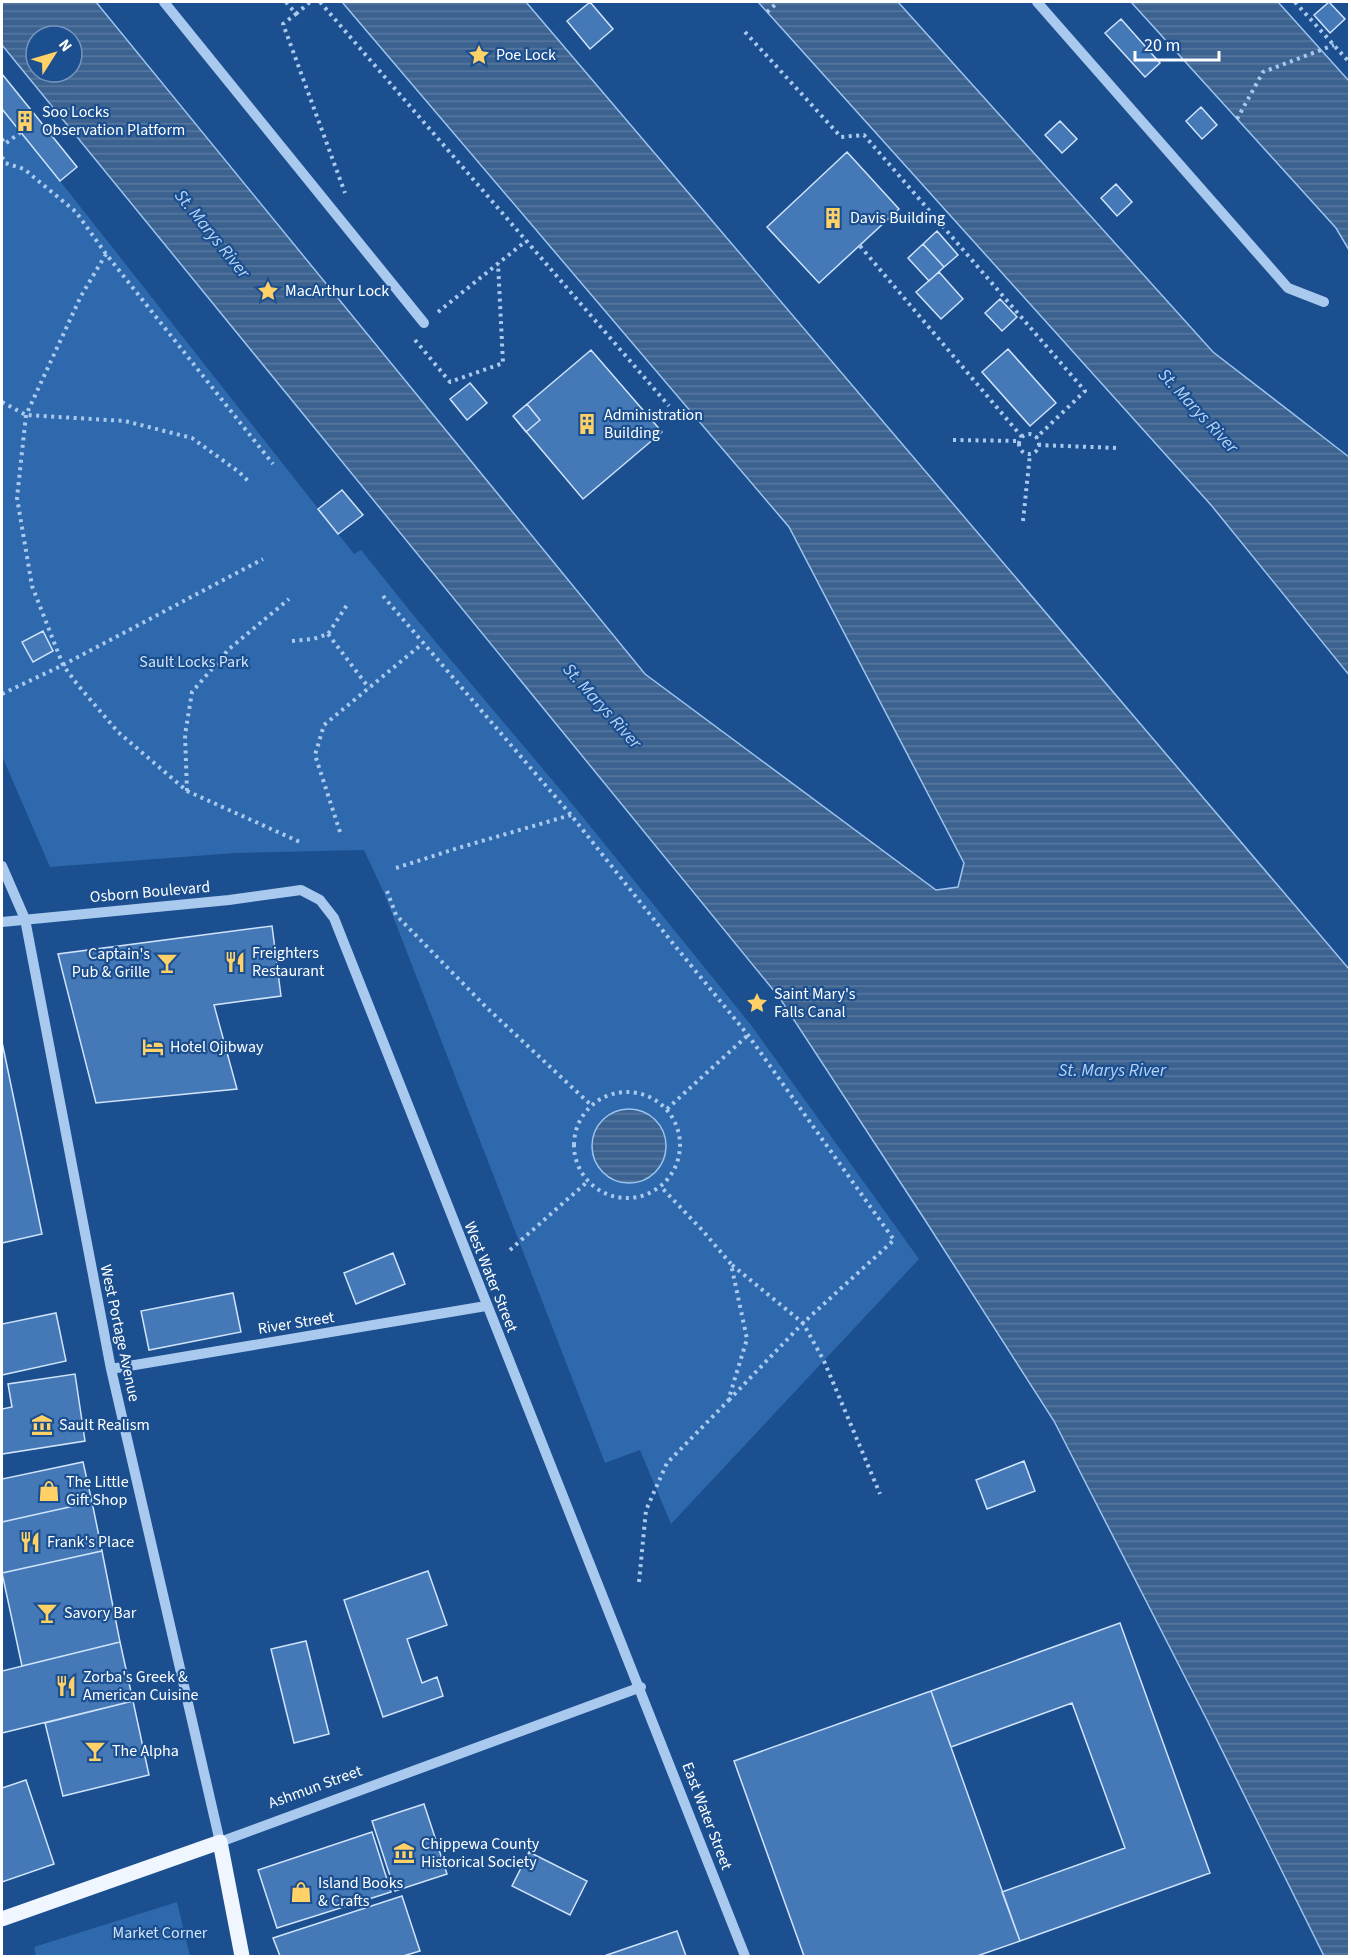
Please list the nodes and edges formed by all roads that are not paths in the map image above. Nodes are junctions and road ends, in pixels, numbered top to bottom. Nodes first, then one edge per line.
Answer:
1 (165, 2) edge
2 (1037, 2) edge
3 (1324, 302) dead end
4 (424, 323) road end
5 (2, 866) edge
6 (301, 890) joint
7 (25, 919) junction
8 (2, 922) edge
9 (486, 1306) junction
10 (111, 1369) junction
11 (640, 1687) junction
12 (220, 1842) junction
13 (2, 1919) edge
14 (242, 1956) edge
15 (745, 1956) edge

1 - 4 street
2 - 3 street
5 - 7 street, West Portage Avenue
6 - 7 street, Osborn Boulevard
6 - 9 street, West Water Street
7 - 8 street, Osborn Boulevard
7 - 10 street, West Portage Avenue
9 - 10 street, River Street
9 - 11 street, West Water Street
10 - 12 street, West Portage Avenue
11 - 12 street, Ashmun Street
11 - 15 street, East Water Street
12 - 13 main road, Ashmun Street
12 - 14 main road

